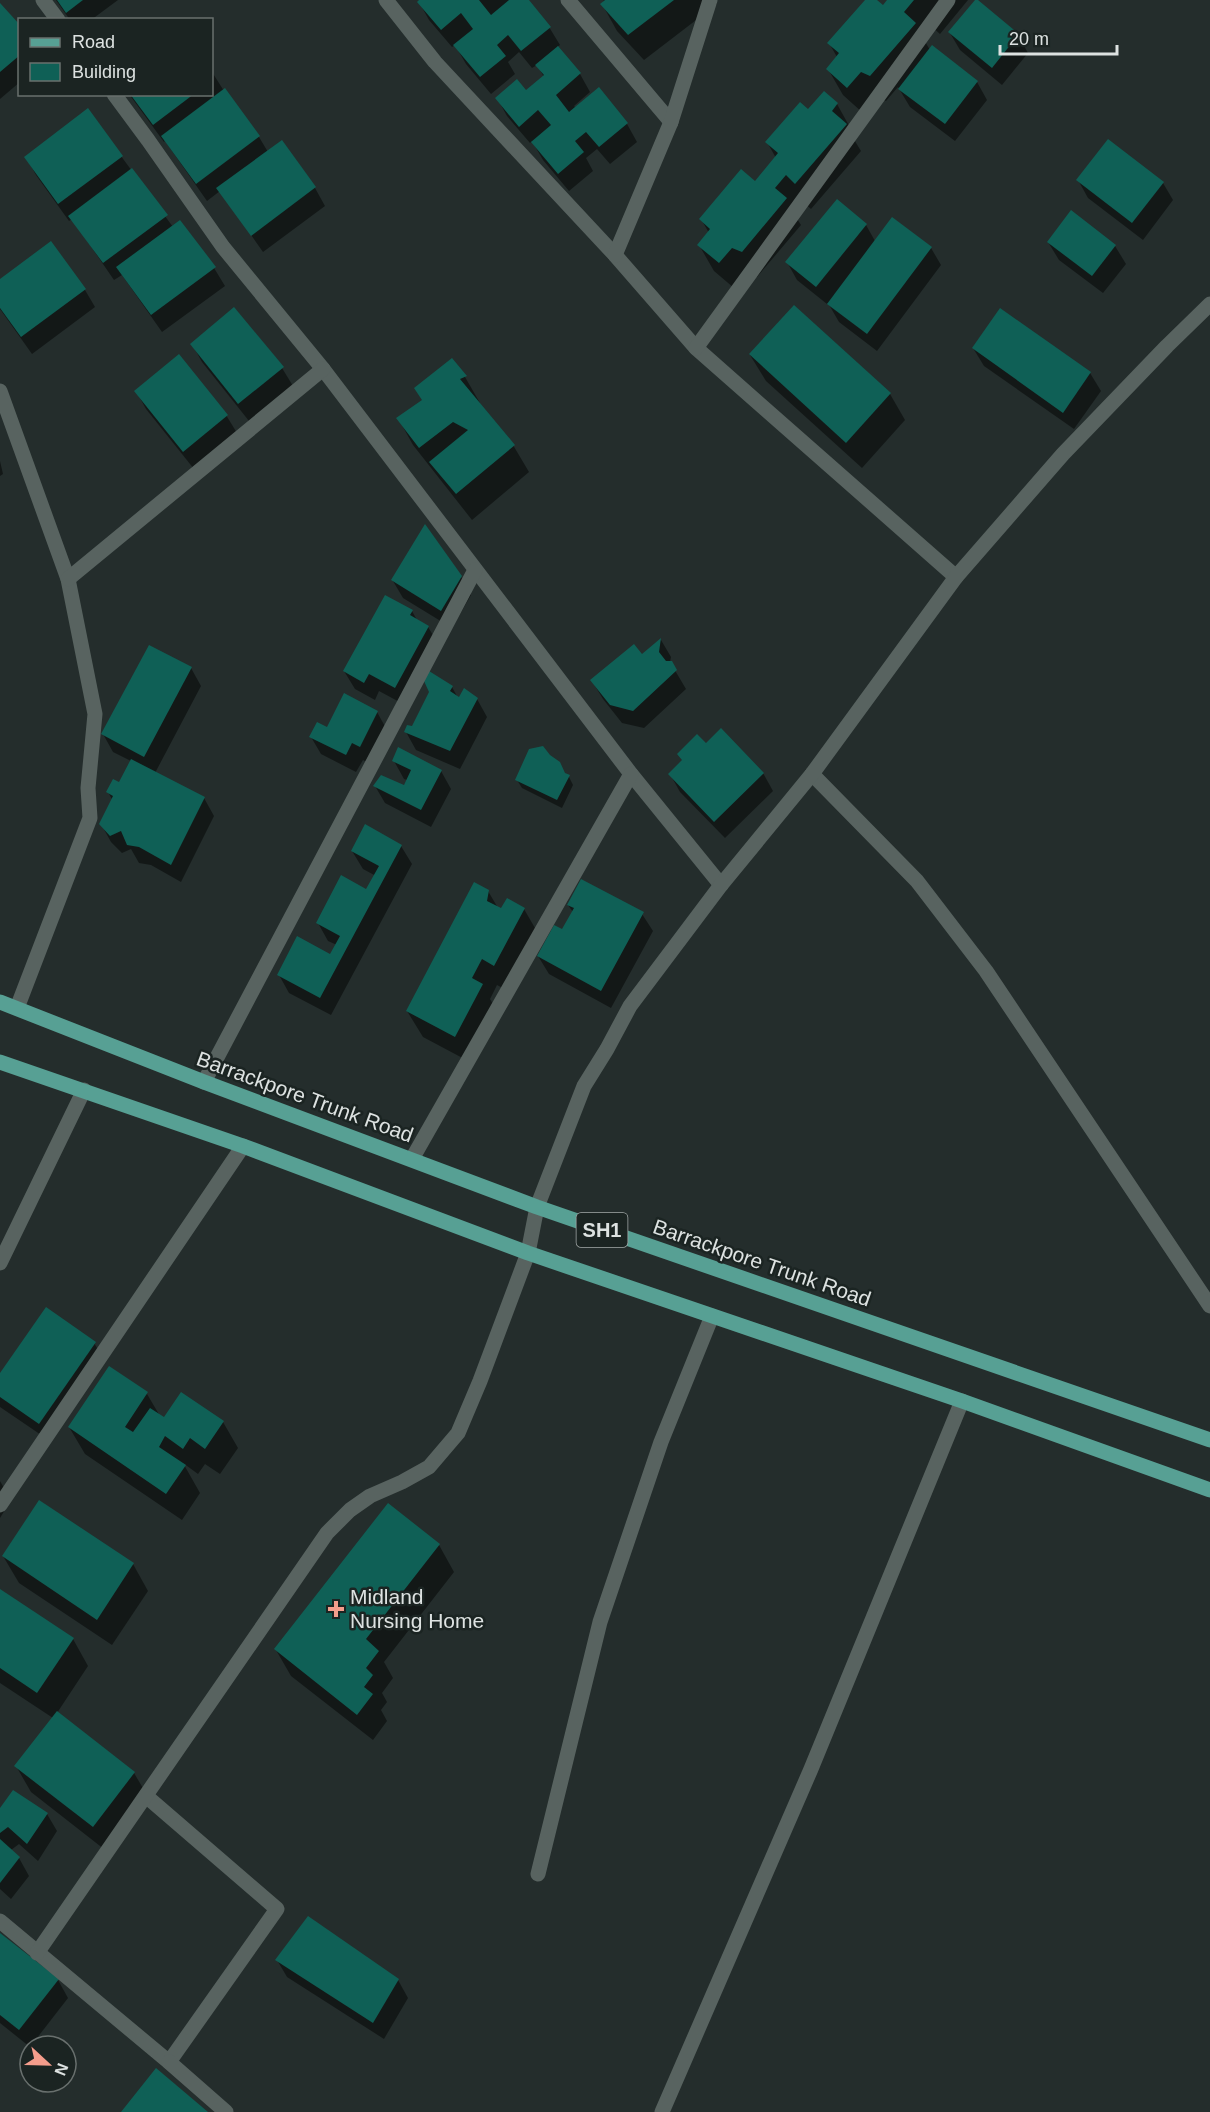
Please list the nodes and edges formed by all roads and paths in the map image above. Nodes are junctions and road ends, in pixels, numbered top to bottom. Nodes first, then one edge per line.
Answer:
1 (43, 0) edge
2 (386, 0) edge
3 (568, 0) edge
4 (710, 0) edge
5 (948, 0) edge
6 (56, 18) edge
7 (115, 96) edge
8 (671, 122) junction
9 (615, 255) junction
10 (1210, 304) edge
11 (696, 348) junction
12 (323, 369) junction
13 (0, 391) edge
14 (475, 570) junction
15 (956, 577) junction
16 (68, 579) junction
17 (631, 774) junction
18 (812, 774) junction
19 (721, 885) junction
20 (0, 1002) edge
21 (17, 1008) junction
22 (0, 1062) edge
23 (204, 1082) junction
24 (84, 1090) junction
25 (243, 1146) junction
26 (412, 1159) junction
27 (537, 1207) junction
28 (528, 1253) junction
29 (0, 1263) edge
30 (1210, 1306) edge
31 (712, 1316) junction
32 (962, 1401) junction
33 (1210, 1440) edge
34 (1210, 1490) edge
35 (0, 1505) edge
36 (146, 1796) junction
37 (538, 1874) dead end
38 (0, 1921) edge
39 (38, 1953) junction
40 (169, 2062) junction
41 (226, 2112) edge
42 (662, 2112) edge

1 - 6 street
2 - 9 street
3 - 8 street
4 - 8 street
5 - 11 street
7 - 12 street
8 - 9 street
9 - 11 street
10 - 15 street
11 - 15 street
12 - 14 street
12 - 16 street
13 - 16 street
14 - 17 street
14 - 23 street
15 - 18 street
16 - 21 street
17 - 19 street
17 - 26 street
18 - 19 street
18 - 30 street
19 - 27 street
20 - 21 main road, Barrackpore Trunk Road / SH1
21 - 23 main road, Barrackpore Trunk Road / SH1
22 - 24 main road, SH1
23 - 26 main road, Barrackpore Trunk Road / SH1
24 - 25 main road, SH1
24 - 29 street
25 - 28 main road, SH1
25 - 35 street
26 - 27 main road, Barrackpore Trunk Road / SH1
27 - 28 street
27 - 33 main road, Barrackpore Trunk Road / SH1
28 - 31 main road, SH1
28 - 36 street
31 - 32 main road, SH1
31 - 37 street
32 - 34 main road, SH1
32 - 42 street
36 - 39 street
36 - 40 street
38 - 39 street
39 - 40 street
40 - 41 street

